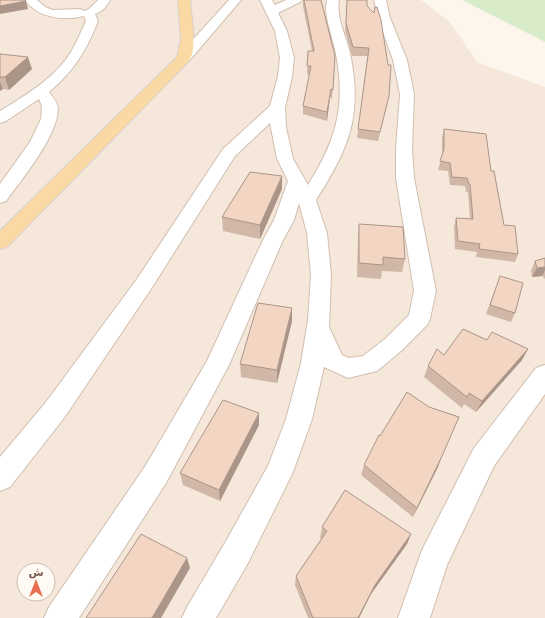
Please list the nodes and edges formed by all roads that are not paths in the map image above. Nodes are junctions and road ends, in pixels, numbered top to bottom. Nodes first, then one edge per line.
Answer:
1 (31, 0) edge
2 (43, 0) edge
3 (104, 0) edge
4 (184, 0) edge
5 (235, 0) edge
6 (296, 0) edge
7 (333, 0) edge
8 (380, 0) edge
9 (269, 5) edge
10 (87, 9) edge
11 (184, 58) junction
12 (40, 92) junction
13 (276, 108) junction
14 (0, 118) edge
15 (302, 191) junction
16 (0, 197) edge
17 (0, 242) edge
18 (318, 326) junction
19 (545, 376) edge
20 (0, 478) edge
21 (60, 618) edge
22 (198, 618) edge
23 (414, 618) edge

1 - 10 street
2 - 10 street
3 - 10 street
4 - 11 main road
5 - 11 street
6 - 9 street
7 - 15 street
8 - 18 street
9 - 13 street
10 - 12 street
11 - 17 main road
12 - 14 street
12 - 16 street
13 - 15 street
13 - 20 street
15 - 18 street
15 - 21 street
18 - 22 street
19 - 23 street

